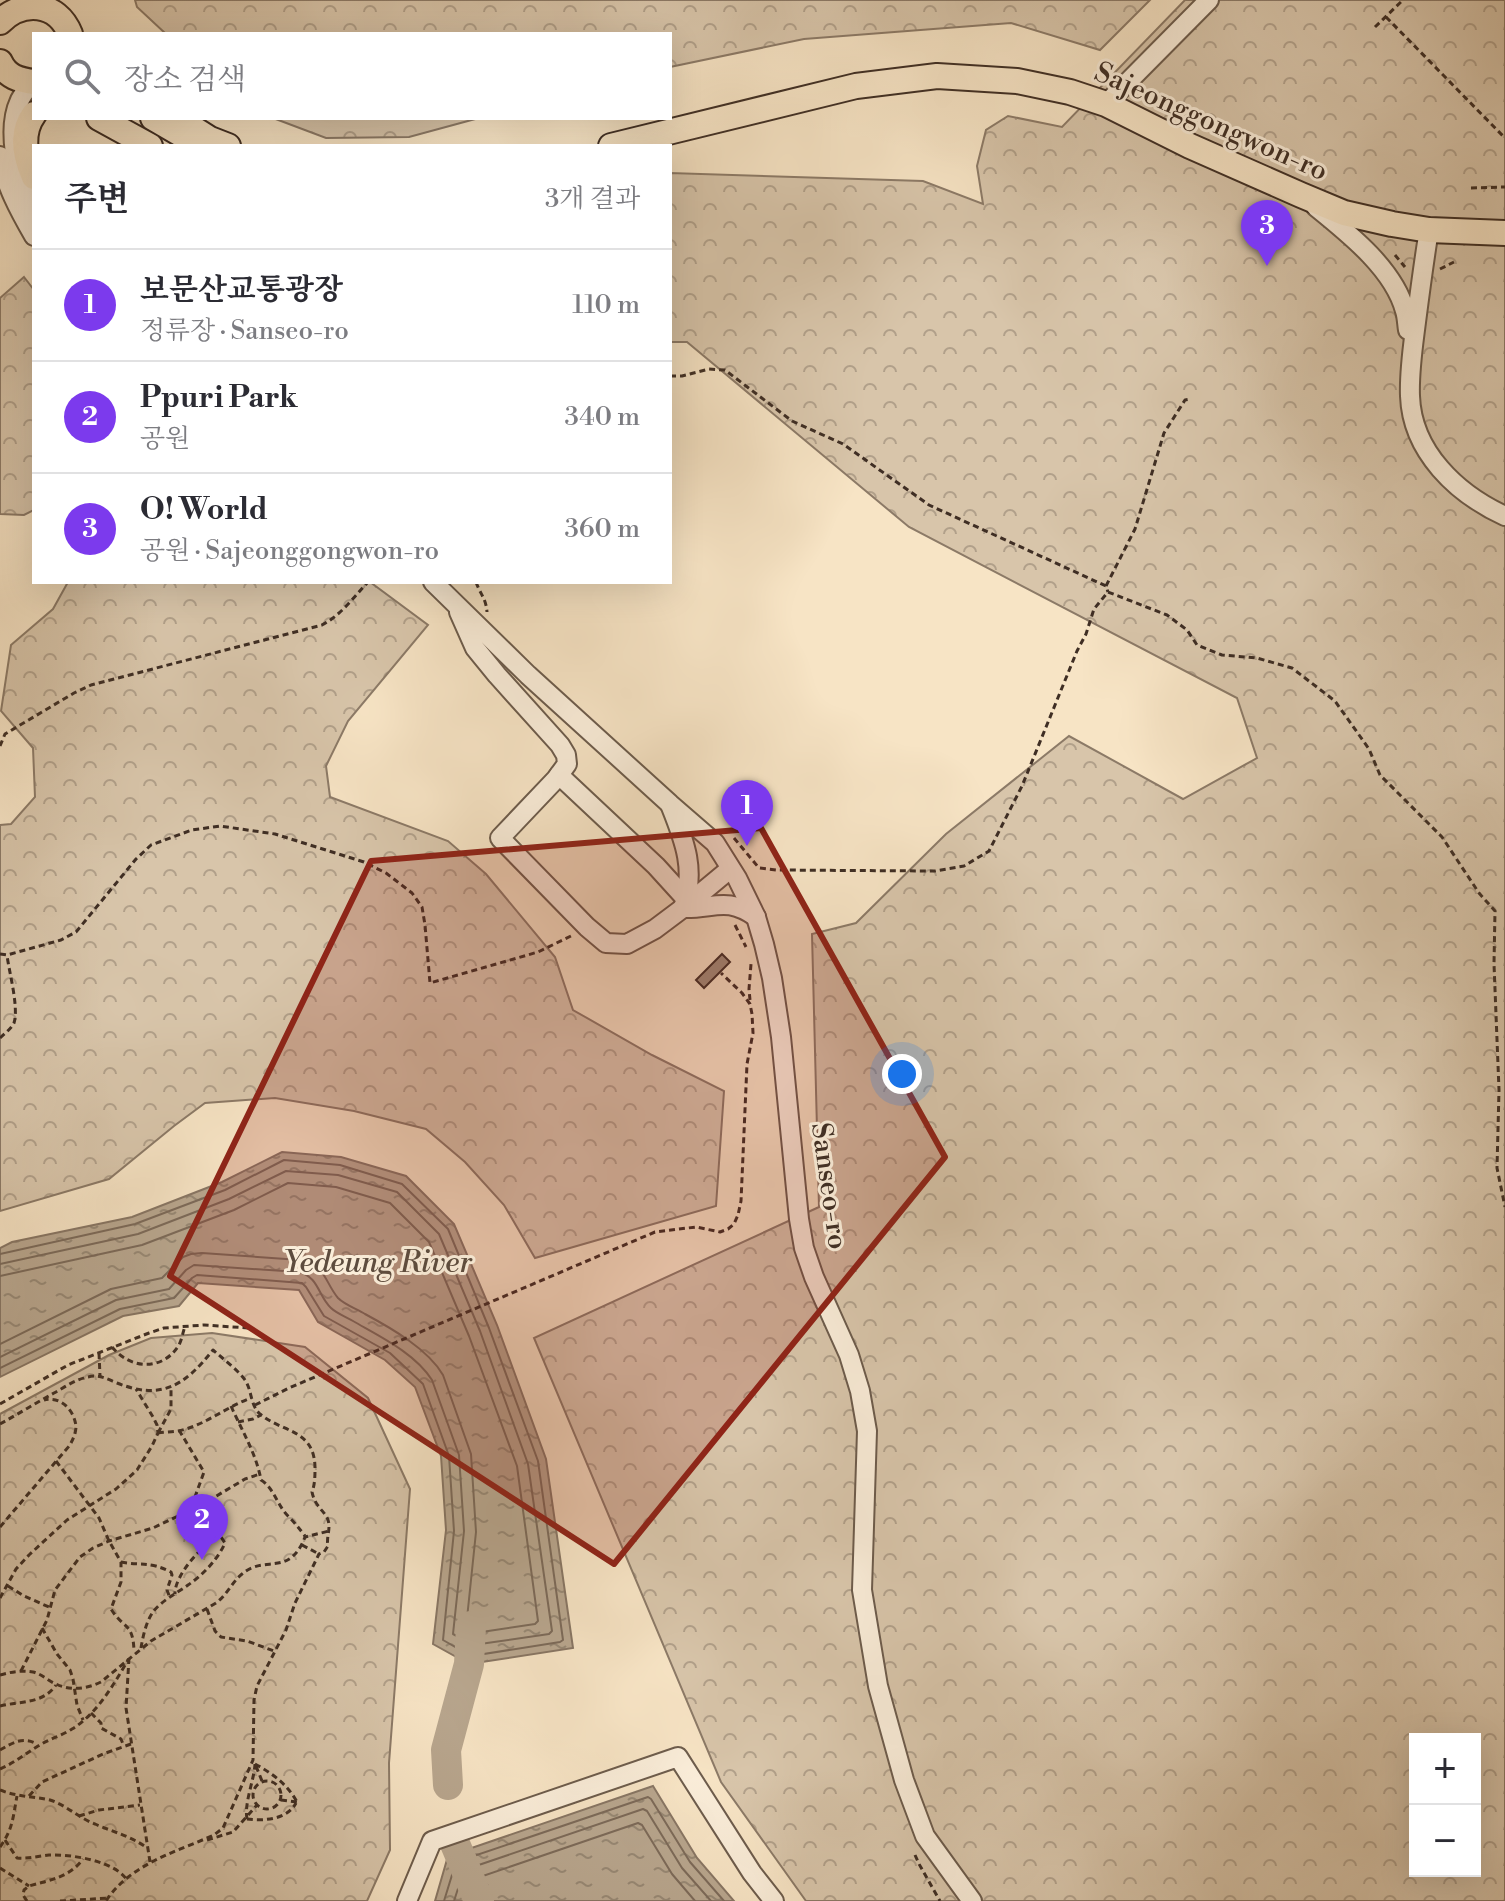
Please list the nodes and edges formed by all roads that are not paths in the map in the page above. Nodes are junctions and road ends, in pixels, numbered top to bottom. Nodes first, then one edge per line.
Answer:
1 (1209, 0) edge
2 (56, 3) edge
3 (11, 10) edge
4 (69, 32) edge
5 (80, 32) edge
6 (0, 62) edge
7 (32, 82) edge
8 (32, 83) edge
9 (1106, 104) junction
10 (32, 118) edge
11 (103, 120) edge
12 (132, 120) edge
13 (156, 120) edge
14 (180, 120) edge
15 (146, 144) edge
16 (173, 144) edge
17 (198, 144) edge
18 (223, 144) edge
19 (619, 144) edge
20 (0, 156) edge
21 (32, 173) edge
22 (0, 181) edge
23 (1301, 195) junction
24 (26, 208) edge
25 (32, 229) edge
26 (1429, 230) junction
27 (1505, 233) edge
28 (1411, 354) junction
29 (1505, 516) edge
30 (435, 584) edge
31 (454, 602) junction
32 (559, 775) junction
33 (670, 804) junction
34 (730, 869) junction
35 (685, 904) junction
36 (756, 917) junction
37 (407, 1901) edge
38 (774, 1901) edge
39 (972, 1901) edge

1 - 9 street
2 - 3 main road
2 - 4 main road
2 - 5 main road
6 - 7 main road
8 - 24 street
9 - 19 main road, Sajeonggongwon-ro
9 - 23 main road, Sajeonggongwon-ro
10 - 21 main road
11 - 15 main road
12 - 16 main road
13 - 17 main road
14 - 18 main road
20 - 24 street
22 - 24 street
23 - 26 main road, Sajeonggongwon-ro
23 - 28 street
24 - 25 street
26 - 27 main road, Sajeonggongwon-ro
26 - 28 street
28 - 29 street
30 - 31 street, Sanseo-ro
31 - 32 street
31 - 33 street, Sanseo-ro
32 - 35 street
32 - 35 street
33 - 34 street, Sanseo-ro
33 - 35 street
34 - 35 street
34 - 36 street, Sanseo-ro
35 - 36 street
36 - 39 street, Sanseo-ro
37 - 38 street

